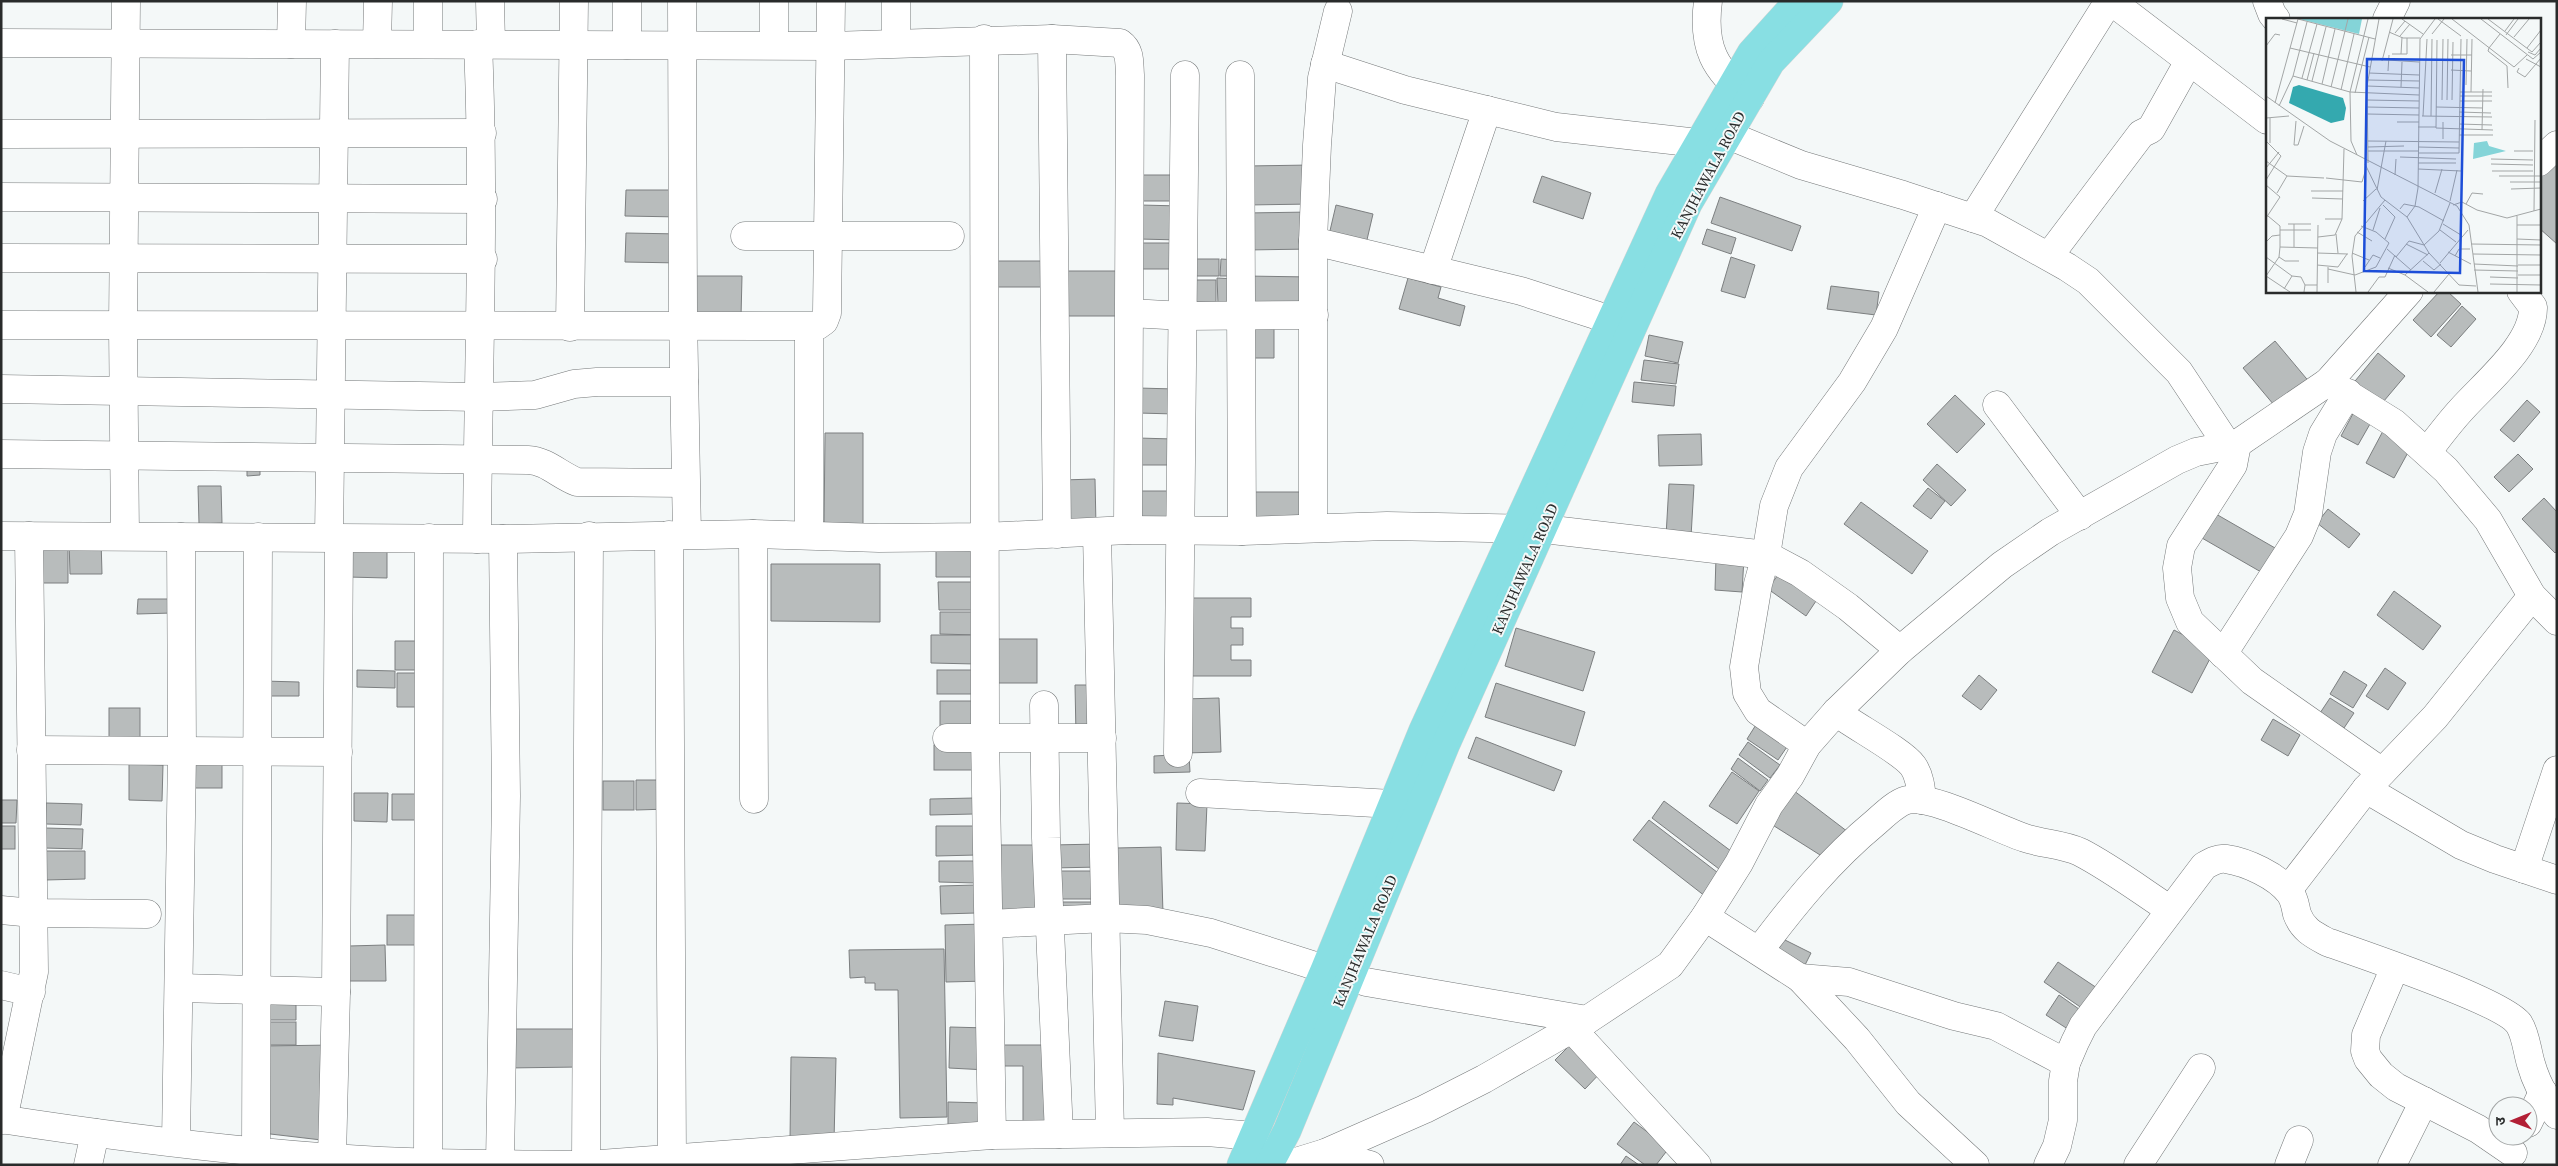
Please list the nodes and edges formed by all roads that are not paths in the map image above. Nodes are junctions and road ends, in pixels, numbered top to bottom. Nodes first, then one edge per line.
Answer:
1 (126, 1) edge
2 (292, 1) edge
3 (378, 1) edge
4 (428, 1) edge
5 (490, 1) edge
6 (574, 1) edge
7 (627, 1) edge
8 (682, 1) edge
9 (774, 1) edge
10 (831, 1) edge
11 (896, 1) edge
12 (1708, 1) edge
13 (1798, 1) edge
14 (1829, 1) edge
15 (2110, 1) edge
16 (2267, 1) edge
17 (2396, 1) edge
18 (1338, 11) dead end
19 (2275, 18) edge
20 (2388, 18) edge
21 (1052, 38) junction
22 (984, 39) junction
23 (896, 42) junction
24 (1, 43) edge
25 (126, 43) junction
26 (291, 44) junction
27 (335, 44) junction
28 (377, 44) junction
29 (428, 44) junction
30 (485, 44) junction
31 (574, 45) junction
32 (627, 45) junction
33 (682, 45) junction
34 (774, 45) junction
35 (831, 46) junction
36 (2189, 61) junction
37 (1325, 64) junction
38 (1185, 75) dead end
39 (1240, 75) dead end
40 (1741, 91) junction
41 (1488, 110) junction
42 (2266, 119) edge
43 (482, 133) junction
44 (1, 134) edge
45 (125, 134) junction
46 (334, 134) junction
47 (1728, 135) junction
48 (1698, 144) junction
49 (2557, 146) edge
50 (2540, 161) edge
51 (1, 197) edge
52 (125, 197) junction
53 (333, 198) junction
54 (483, 199) junction
55 (1937, 206) junction
56 (1973, 218) junction
57 (829, 235) junction
58 (746, 236) dead end
59 (950, 236) dead end
60 (1313, 241) junction
61 (2049, 256) junction
62 (1, 258) edge
63 (125, 258) junction
64 (332, 258) junction
65 (483, 259) junction
66 (1433, 270) junction
67 (2407, 292) edge
68 (2522, 292) edge
69 (1130, 313) junction
70 (1242, 315) junction
71 (1314, 315) junction
72 (1184, 316) junction
73 (1610, 320) junction
74 (683, 324) junction
75 (1, 325) edge
76 (123, 326) junction
77 (480, 326) junction
78 (332, 327) junction
79 (570, 327) junction
80 (809, 327) junction
81 (684, 382) junction
82 (2338, 388) junction
83 (1, 389) edge
84 (124, 391) junction
85 (330, 395) junction
86 (479, 397) junction
87 (1997, 405) dead end
88 (2232, 445) junction
89 (2427, 452) junction
90 (1, 454) edge
91 (124, 456) junction
92 (330, 458) junction
93 (478, 461) junction
94 (685, 483) junction
95 (2080, 516) junction
96 (1313, 528) junction
97 (1515, 528) junction
98 (1544, 529) junction
99 (1128, 530) junction
100 (1180, 530) junction
101 (1242, 531) junction
102 (1097, 532) junction
103 (678, 534) junction
104 (753, 534) junction
105 (1057, 534) junction
106 (810, 535) junction
107 (1, 536) edge
108 (29, 536) junction
109 (125, 536) junction
110 (181, 536) junction
111 (589, 536) junction
112 (258, 537) junction
113 (985, 537) junction
114 (334, 538) junction
115 (429, 538) junction
116 (490, 539) junction
117 (1766, 554) junction
118 (2532, 596) junction
119 (2557, 621) edge
120 (1900, 650) junction
121 (2223, 654) junction
122 (1044, 705) dead end
123 (1836, 712) junction
124 (947, 738) dead end
125 (985, 738) junction
126 (1044, 738) junction
127 (1102, 738) junction
128 (1807, 745) junction
129 (31, 750) junction
130 (182, 752) junction
131 (256, 752) junction
132 (338, 752) junction
133 (1178, 753) dead end
134 (2557, 770) edge
135 (2374, 780) junction
136 (1200, 793) dead end
137 (754, 799) dead end
138 (1922, 800) junction
139 (1392, 804) junction
140 (2524, 869) junction
141 (2557, 880) edge
142 (2288, 890) junction
143 (2169, 909) junction
144 (1, 910) edge
145 (33, 913) junction
146 (147, 914) dead end
147 (1705, 917) junction
148 (1105, 918) junction
149 (1050, 921) junction
150 (990, 924) junction
151 (1759, 951) junction
152 (2395, 968) junction
153 (1325, 969) junction
154 (1350, 977) junction
155 (1800, 978) junction
156 (1, 985) edge
157 (180, 988) junction
158 (255, 991) junction
159 (31, 992) junction
160 (336, 992) junction
161 (1580, 1025) junction
162 (2066, 1063) junction
163 (2201, 1068) dead end
164 (2543, 1092) junction
165 (2424, 1101) junction
166 (2538, 1102) edge
167 (2557, 1115) edge
168 (2, 1120) edge
169 (95, 1133) junction
170 (1110, 1133) junction
171 (1059, 1134) junction
172 (992, 1135) junction
173 (1254, 1136) junction
174 (176, 1142) junction
175 (256, 1150) junction
176 (2514, 1151) edge
177 (1325, 1153) junction
178 (332, 1158) junction
179 (672, 1159) junction
180 (428, 1164) edge
181 (500, 1164) edge
182 (88, 1165) edge
183 (575, 1165) edge
184 (586, 1165) edge
185 (1241, 1165) edge
186 (1269, 1165) edge
187 (1286, 1165) edge
188 (1370, 1165) edge
189 (1697, 1165) edge
190 (1975, 1165) edge
191 (2048, 1165) edge
192 (2138, 1165) edge
193 (2392, 1165) edge

1 - 25 street
2 - 26 street
3 - 28 street
4 - 29 street
5 - 30 street
6 - 31 street
7 - 32 street
8 - 33 street
9 - 34 street
10 - 35 street
11 - 23 street
12 - 40 street
13 - 40 main road, KANJHAWALA ROAD
14 - 40 main road, KANJHAWALA ROAD
15 - 36 street
15 - 56 street
16 - 19 street
17 - 20 street
18 - 37 street
21 - 22 street
21 - 69 street
21 - 105 street
22 - 23 street
22 - 113 street
23 - 35 street
24 - 25 street
25 - 26 street
25 - 45 street
26 - 27 street
27 - 28 street
27 - 46 street
28 - 29 street
29 - 30 street
30 - 31 street
30 - 43 street
31 - 32 street
31 - 79 street
32 - 33 street
33 - 34 street
33 - 74 street
34 - 35 street
35 - 57 street
36 - 42 street
36 - 61 street
37 - 41 street
37 - 60 street
38 - 72 street
39 - 70 street
40 - 47 main road, KANJHAWALA ROAD
40 - 48 main road, KANJHAWALA ROAD
41 - 48 street
41 - 66 street
43 - 46 street
43 - 54 street
44 - 45 street
45 - 46 street
45 - 52 street
46 - 53 street
47 - 55 street
47 - 98 main road, KANJHAWALA ROAD
48 - 73 main road, KANJHAWALA ROAD
49 - 50 street
51 - 52 street
52 - 53 street
52 - 63 street
53 - 54 street
53 - 64 street
54 - 65 street
55 - 56 street
55 - 117 street
56 - 61 street
57 - 58 street
57 - 59 street
57 - 80 street
60 - 66 street
60 - 71 street
61 - 88 street
62 - 63 street
63 - 64 street
63 - 76 street
64 - 65 street
64 - 78 street
65 - 77 street
66 - 73 street
67 - 82 street
68 - 89 street
69 - 72 street
69 - 99 street
70 - 71 street
70 - 72 street
70 - 101 street
71 - 96 street
72 - 100 street
73 - 97 main road, KANJHAWALA ROAD
74 - 79 street
74 - 80 street
74 - 81 street
75 - 76 street
76 - 78 street
76 - 84 street
77 - 78 street
77 - 79 street
77 - 86 street
78 - 85 street
80 - 106 street
81 - 86 street
81 - 94 street
82 - 88 street
82 - 89 street
82 - 121 street
83 - 84 street
84 - 85 street
84 - 91 street
85 - 86 street
85 - 92 street
86 - 93 street
87 - 95 street
88 - 95 street
88 - 121 street
89 - 118 street
90 - 91 street
91 - 92 street
91 - 109 street
92 - 93 street
92 - 114 street
93 - 94 street
93 - 116 street
94 - 103 street
95 - 120 street
96 - 97 street
96 - 101 street
97 - 98 street
97 - 139 main road, KANJHAWALA ROAD
98 - 117 street
98 - 154 main road, KANJHAWALA ROAD
99 - 100 street
99 - 102 street
100 - 101 street
100 - 133 street
102 - 105 street
102 - 127 street
103 - 104 street
103 - 111 street
103 - 179 street
104 - 106 street
104 - 137 street
105 - 113 street
106 - 113 street
107 - 108 street
108 - 109 street
108 - 129 street
109 - 110 street
110 - 112 street
110 - 130 street
111 - 116 street
111 - 184 street
112 - 114 street
112 - 131 street
113 - 125 street
114 - 115 street
114 - 132 street
115 - 116 street
115 - 180 street
116 - 181 street
117 - 120 street
117 - 128 street
118 - 119 street
118 - 135 street
120 - 123 street
121 - 135 street
122 - 126 street
123 - 128 street
123 - 138 street
124 - 125 street
125 - 126 street
125 - 150 street
126 - 127 street
126 - 149 street
127 - 148 street
128 - 147 street
129 - 130 street
129 - 145 street
130 - 131 street
130 - 157 street
131 - 132 street
131 - 158 street
132 - 160 street
134 - 140 street
135 - 140 street
135 - 142 street
136 - 139 street
138 - 143 street
138 - 151 street
139 - 153 main road, KANJHAWALA ROAD
140 - 141 street
142 - 143 street
142 - 152 street
143 - 162 street
144 - 145 street
145 - 146 street
145 - 159 street
147 - 151 street
147 - 161 street
148 - 149 street
148 - 153 street
148 - 170 street
149 - 150 street
149 - 171 street
150 - 172 street
151 - 155 street
152 - 164 street
152 - 165 street
153 - 154 street
153 - 173 main road, KANJHAWALA ROAD
154 - 161 street
154 - 186 main road, KANJHAWALA ROAD
155 - 162 street
155 - 190 street
156 - 159 street
157 - 158 street
157 - 174 street
158 - 160 street
158 - 175 street
159 - 168 street
160 - 178 street
161 - 177 street
161 - 189 street
162 - 191 street
163 - 192 street
164 - 166 street
164 - 167 street
165 - 176 street
165 - 193 street
168 - 169 street
169 - 174 street
169 - 182 street
170 - 171 street
170 - 173 street
171 - 172 street
172 - 179 street
173 - 185 main road, KANJHAWALA ROAD
174 - 175 street
175 - 178 street
177 - 187 street
177 - 188 street
178 - 180 street
179 - 184 street
180 - 181 street
181 - 183 street

